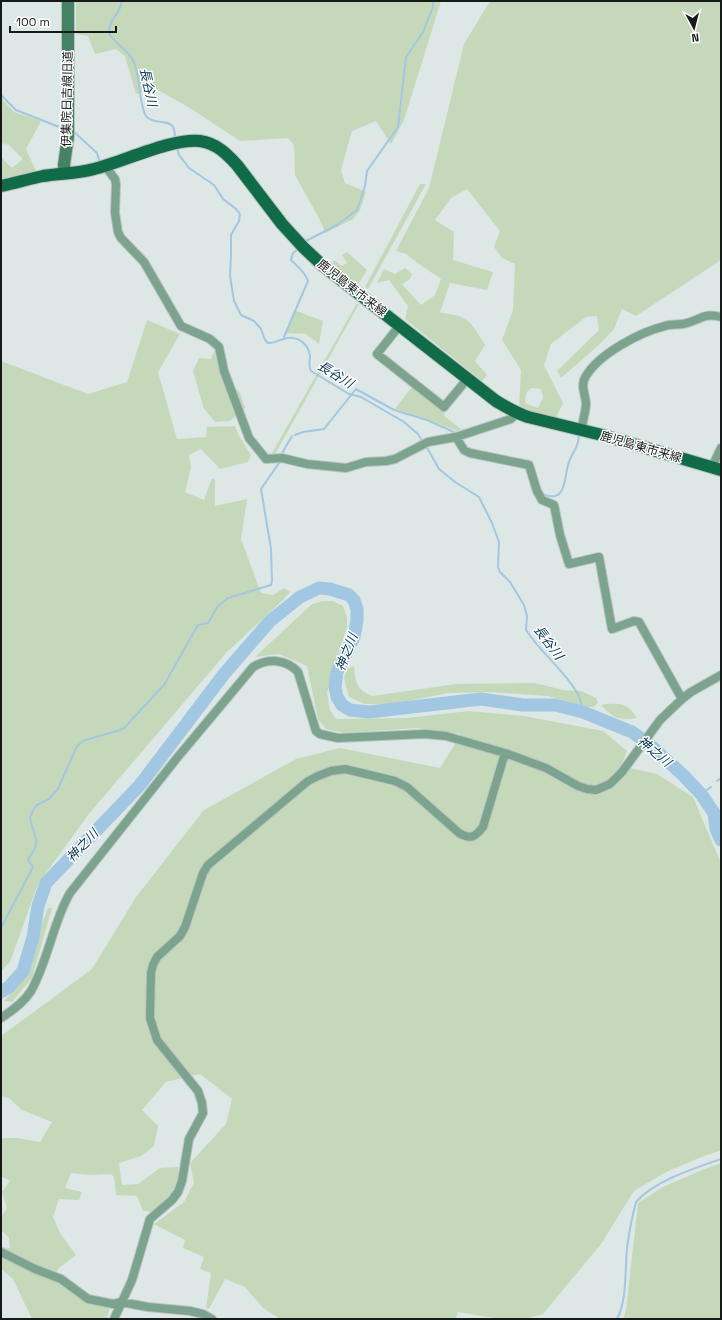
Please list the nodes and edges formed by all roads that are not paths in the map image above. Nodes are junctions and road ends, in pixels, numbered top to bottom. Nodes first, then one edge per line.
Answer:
1 (68, 1) edge
2 (106, 166) junction
3 (65, 173) junction
4 (1, 186) edge
5 (721, 317) edge
6 (400, 325) junction
7 (468, 378) junction
8 (517, 414) junction
9 (582, 430) junction
10 (456, 437) junction
11 (721, 448) edge
12 (716, 468) edge
13 (721, 675) edge
14 (682, 699) junction
15 (505, 753) junction
16 (1, 1018) edge
17 (1, 1252) edge
18 (121, 1302) junction
19 (114, 1319) edge
20 (212, 1319) edge

1 - 3 street, 伊集院日吉線旧道
2 - 3 main road, 鹿児島東市来線
2 - 6 main road, 鹿児島東市来線
2 - 10 street
3 - 4 main road, 鹿児島東市来線
5 - 9 street
6 - 7 main road, 鹿児島東市来線
6 - 7 street
7 - 8 main road, 鹿児島東市来線
8 - 9 main road, 鹿児島東市来線
8 - 10 street
9 - 12 main road, 鹿児島東市来線
10 - 14 street
11 - 12 street
13 - 14 street
14 - 15 street
15 - 16 street
15 - 18 street
17 - 18 street
18 - 19 street
18 - 20 street

